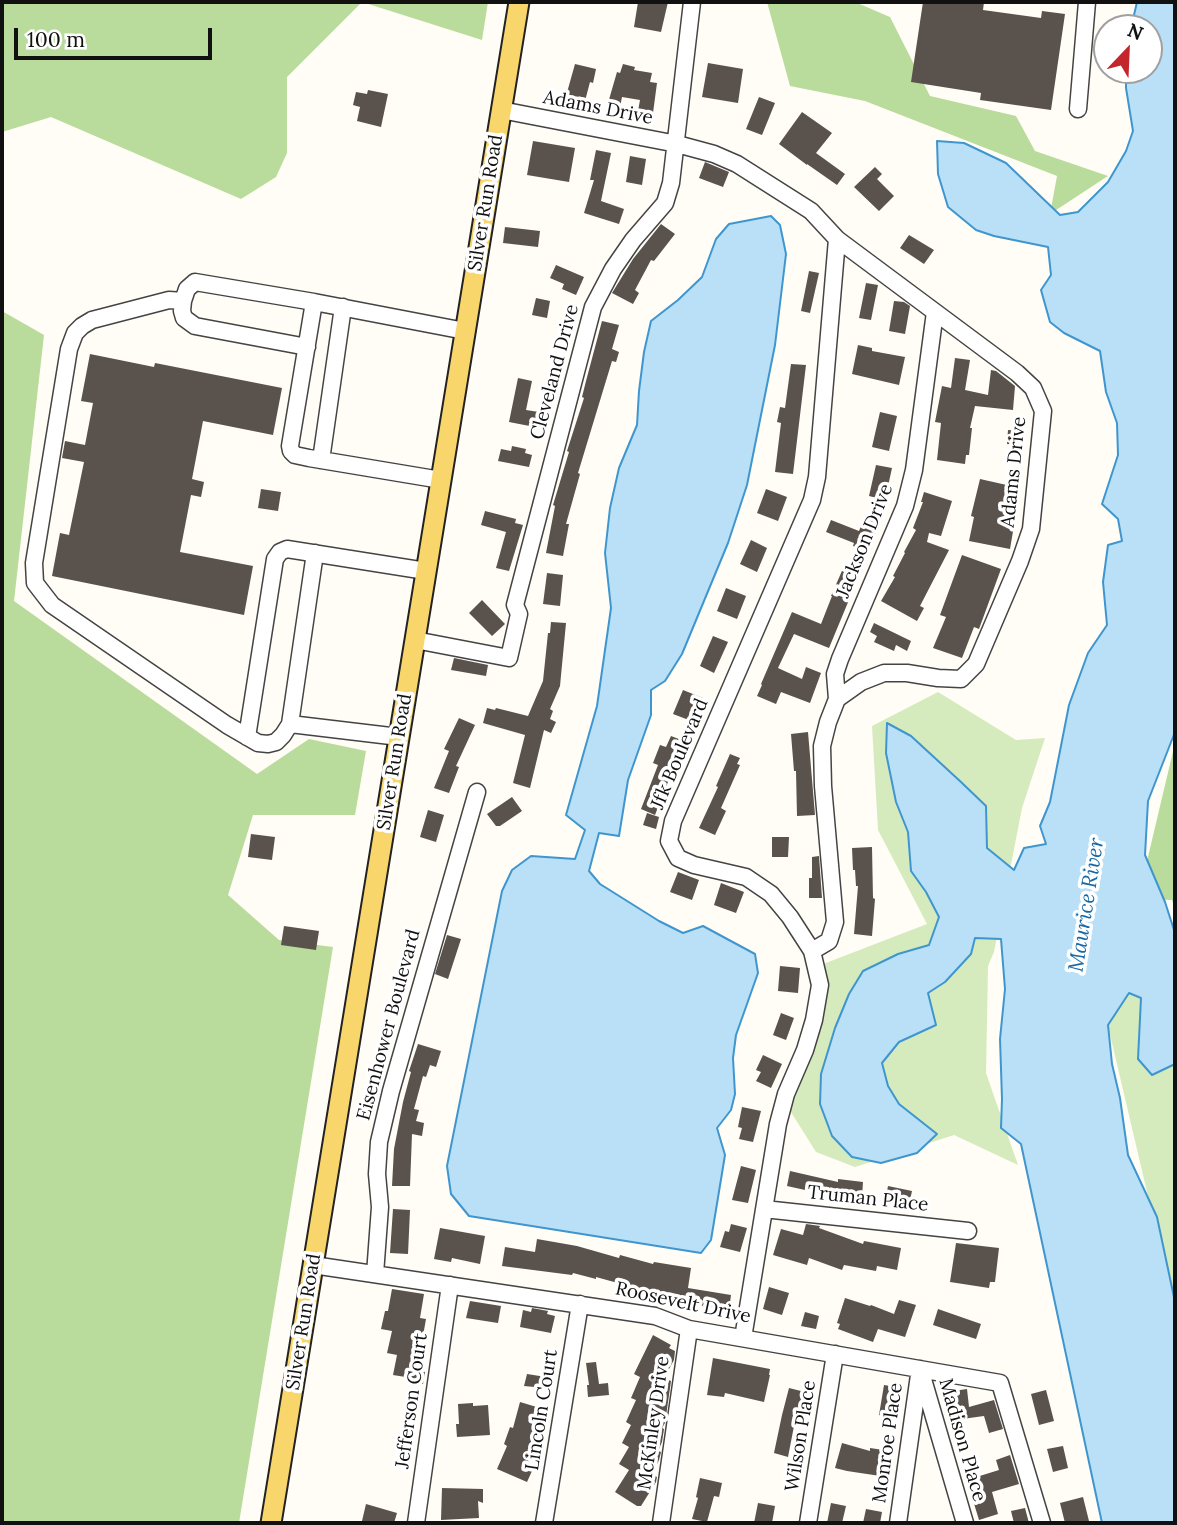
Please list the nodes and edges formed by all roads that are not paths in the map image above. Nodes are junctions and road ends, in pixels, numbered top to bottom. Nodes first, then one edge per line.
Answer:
1 (519, 2) edge
2 (692, 2) edge
3 (1087, 2) edge
4 (1078, 109) dead end
5 (501, 110) junction
6 (677, 144) junction
7 (837, 239) junction
8 (183, 302) junction
9 (314, 302) junction
10 (343, 307) junction
11 (935, 312) junction
12 (465, 331) junction
13 (307, 346) junction
14 (321, 460) junction
15 (441, 480) junction
16 (315, 553) junction
17 (426, 571) junction
18 (415, 640) junction
19 (837, 699) junction
20 (290, 724) junction
21 (247, 737) junction
22 (399, 737) junction
23 (477, 792) dead end
24 (812, 951) junction
25 (764, 1209) junction
26 (968, 1231) dead end
27 (313, 1265) junction
28 (375, 1274) junction
29 (450, 1285) junction
30 (580, 1304) junction
31 (690, 1329) junction
32 (743, 1338) junction
33 (835, 1354) junction
34 (920, 1369) junction
35 (271, 1523) edge
36 (416, 1523) edge
37 (544, 1523) edge
38 (661, 1523) edge
39 (808, 1523) edge
40 (898, 1523) edge
41 (965, 1523) edge
42 (1042, 1523) edge

1 - 5 main road, Silver Run Road
2 - 6 street, Cleveland Drive
3 - 4 street
5 - 6 street, Adams Drive
5 - 12 main road, Silver Run Road
6 - 7 street, Adams Drive
6 - 18 street, Cleveland Drive
7 - 11 street, Adams Drive
7 - 24 street, Jfk Boulevard
8 - 9 street
8 - 13 street
8 - 21 street
9 - 10 street
9 - 13 street
10 - 12 street
10 - 14 street
11 - 19 street, Jackson Drive
11 - 19 street, Adams Drive
12 - 15 main road, Silver Run Road
13 - 14 street
14 - 15 street
15 - 17 main road, Silver Run Road
16 - 17 street
16 - 20 street
16 - 21 street
17 - 18 main road, Silver Run Road
18 - 22 main road, Silver Run Road
19 - 24 street
20 - 21 street
20 - 22 street
22 - 27 main road, Silver Run Road
23 - 28 street, Eisenhower Boulevard
24 - 25 street, Jfk Boulevard
25 - 26 street, Truman Place
25 - 32 street, Jfk Boulevard
27 - 28 street, Roosevelt Drive
27 - 35 main road, Silver Run Road
28 - 29 street, Roosevelt Drive
29 - 30 street, Roosevelt Drive
29 - 36 street, Jefferson Court
30 - 31 street, Roosevelt Drive
30 - 37 street, Lincoln Court
31 - 32 street, Roosevelt Drive
31 - 38 street, McKinley Drive
32 - 33 street, Roosevelt Drive
33 - 34 street, Roosevelt Drive
33 - 39 street, Wilson Place
34 - 40 street, Monroe Place
34 - 41 street, Madison Place
34 - 42 street, Roosevelt Drive

